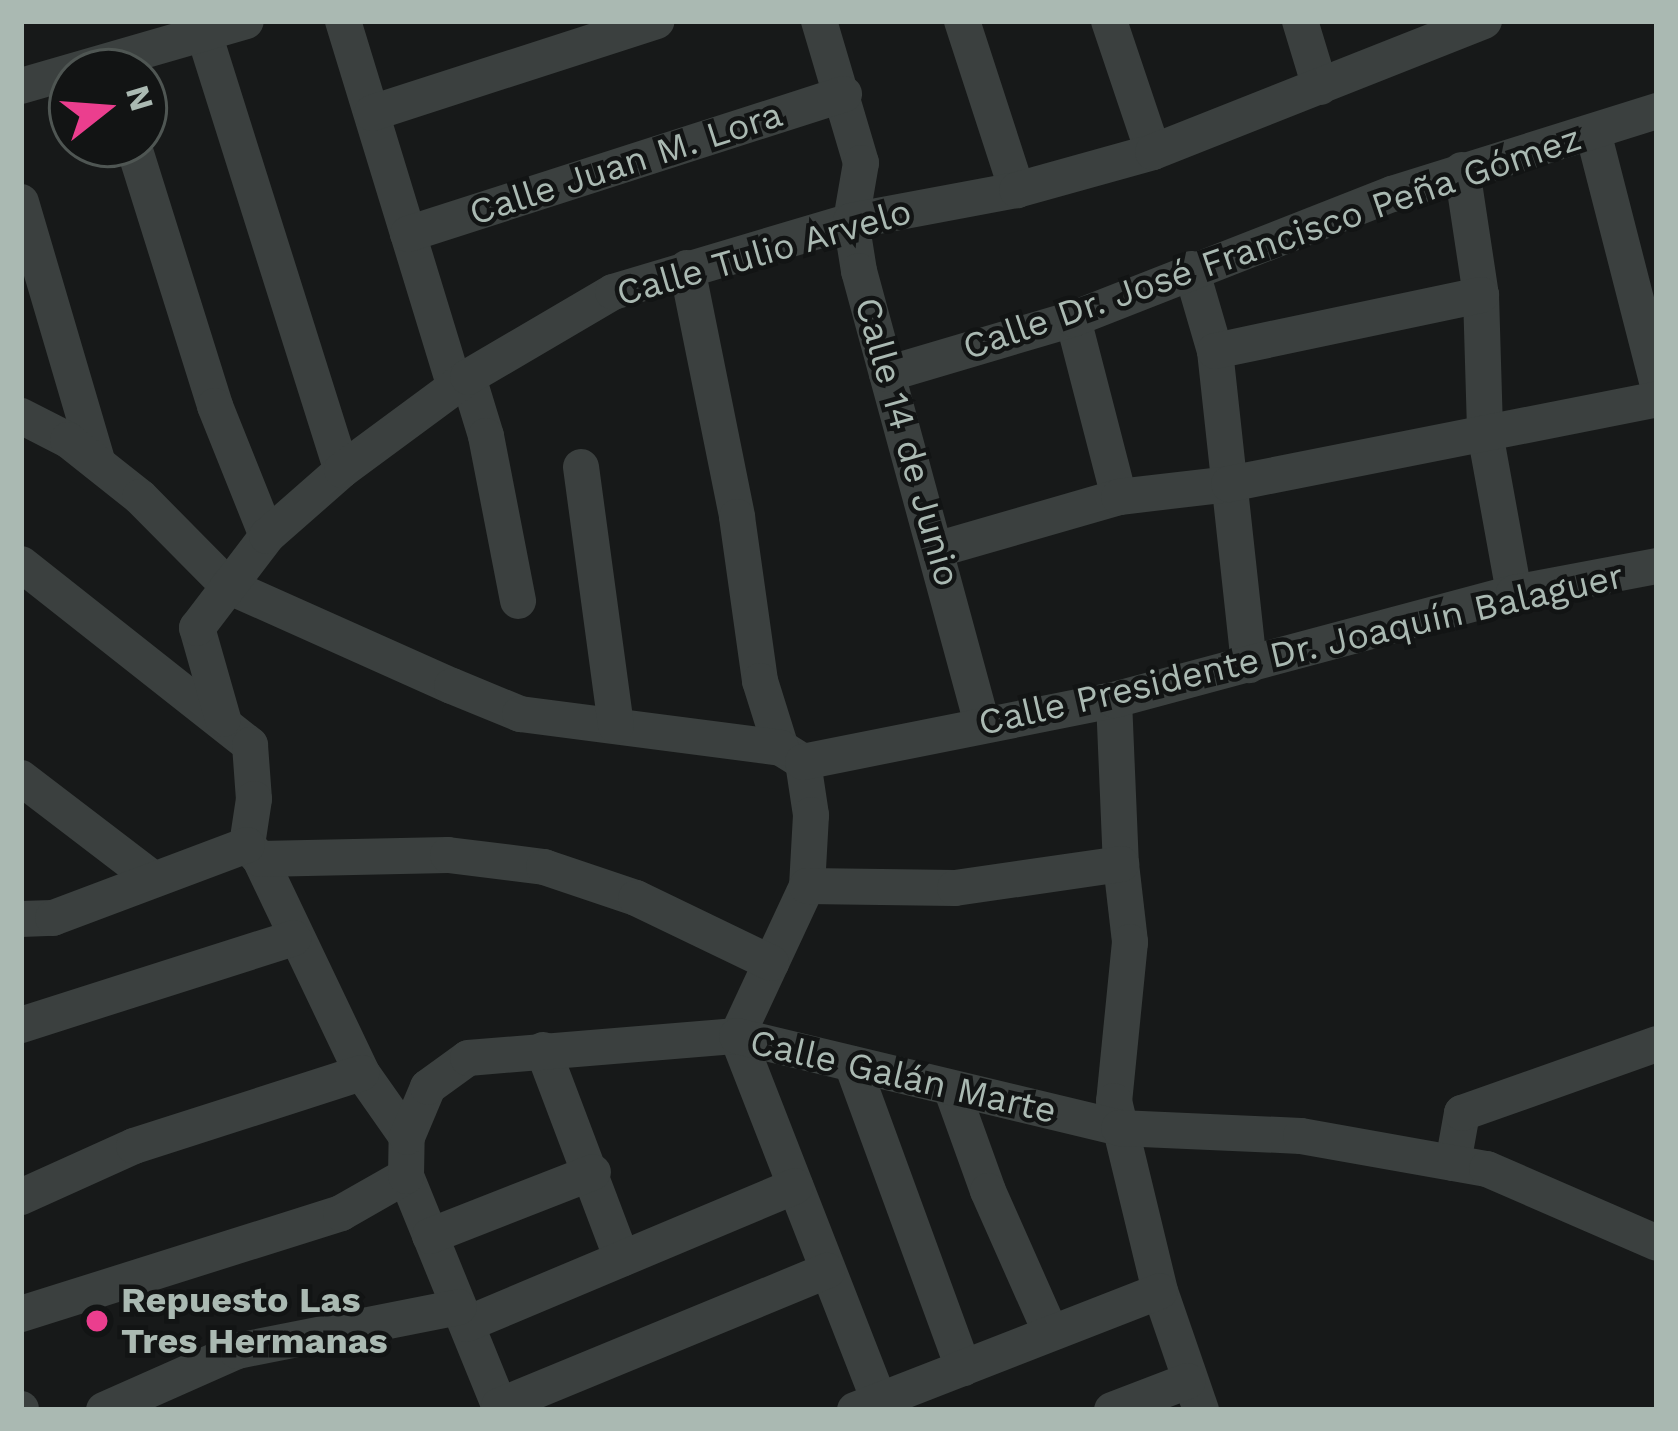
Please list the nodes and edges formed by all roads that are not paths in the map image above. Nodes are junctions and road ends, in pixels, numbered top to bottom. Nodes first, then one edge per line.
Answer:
1 (246, 21) edge
2 (343, 21) edge
3 (656, 21) edge
4 (820, 21) edge
5 (962, 21) edge
6 (1109, 21) edge
7 (1300, 21) edge
8 (1484, 21) edge
9 (202, 27) edge
10 (1403, 37) edge
11 (150, 48) edge
12 (1320, 87) junction
13 (844, 94) junction
14 (1657, 112) edge
15 (372, 113) junction
16 (1593, 132) junction
17 (1153, 152) junction
18 (141, 168) edge
19 (1462, 170) junction
20 (1017, 190) junction
21 (21, 202) edge
22 (851, 220) junction
23 (408, 234) junction
24 (687, 268) junction
25 (1191, 269) junction
26 (1481, 295) junction
27 (1073, 320) junction
28 (1216, 351) junction
29 (887, 374) junction
30 (1657, 381) edge
31 (461, 382) junction
32 (1657, 399) edge
33 (21, 416) edge
34 (1485, 433) junction
35 (98, 464) junction
36 (581, 467) dead end
37 (342, 470) junction
38 (1229, 484) junction
39 (1119, 497) junction
40 (267, 536) junction
41 (939, 549) junction
42 (21, 564) edge
43 (1657, 566) edge
44 (228, 586) junction
45 (1514, 593) junction
46 (518, 601) dead end
47 (1249, 665) junction
48 (1114, 700) junction
49 (223, 719) junction
50 (982, 724) junction
51 (616, 726) junction
52 (792, 755) junction
53 (21, 778) edge
54 (253, 852) junction
55 (1121, 864) junction
56 (153, 879) junction
57 (807, 886) junction
58 (21, 919) edge
59 (293, 938) junction
60 (771, 963) junction
61 (21, 1025) edge
62 (737, 1036) junction
63 (1657, 1044) edge
64 (543, 1050) junction
65 (852, 1064) junction
66 (362, 1073) junction
67 (951, 1088) junction
68 (1120, 1128) junction
69 (407, 1137) junction
70 (1453, 1162) junction
71 (593, 1172) junction
72 (406, 1176) junction
73 (795, 1186) junction
74 (21, 1196) edge
75 (430, 1236) junction
76 (1657, 1243) edge
77 (622, 1259) junction
78 (827, 1271) junction
79 (1160, 1291) junction
80 (21, 1314) edge
81 (463, 1316) junction
82 (1051, 1334) junction
83 (963, 1368) junction
84 (1194, 1395) edge
85 (150, 1400) edge
86 (872, 1407) edge
87 (500, 1408) edge
88 (104, 1410) edge
89 (1112, 1410) edge

1 - 9 street
2 - 15 street
3 - 15 street
4 - 13 street, Calle 14 de Junio
5 - 20 street
6 - 17 street
7 - 12 street
8 - 10 street, Calle Tulio Arvelo
9 - 11 street
9 - 37 street
10 - 12 street, Calle Tulio Arvelo
12 - 17 street, Calle Tulio Arvelo
13 - 22 street, Calle 14 de Junio
13 - 23 street, Calle Juan M. Lora
14 - 16 street, Calle Dr. José Francisco Peña Gómez
15 - 23 street
16 - 19 street, Calle Dr. José Francisco Peña Gómez
16 - 30 street
17 - 20 street, Calle Tulio Arvelo
18 - 40 street
19 - 25 street, Calle Dr. José Francisco Peña Gómez
19 - 26 street
20 - 22 street, Calle Tulio Arvelo
21 - 35 street
22 - 24 street, Calle Tulio Arvelo
22 - 29 street, Calle 14 de Junio
23 - 31 street
24 - 31 street, Calle Tulio Arvelo
24 - 52 street
25 - 27 street, Calle Dr. José Francisco Peña Gómez
25 - 28 street
26 - 28 street
26 - 34 street
27 - 29 street, Calle Dr. José Francisco Peña Gómez
27 - 39 street
28 - 38 street
29 - 41 street, Calle 14 de Junio
31 - 37 street, Calle Tulio Arvelo
31 - 46 street
32 - 34 street
33 - 35 street, Calle Presidente Dr. Joaquín Balaguer
34 - 38 street
34 - 45 street
35 - 44 street, Calle Presidente Dr. Joaquín Balaguer
36 - 51 street
37 - 40 street, Calle Tulio Arvelo
38 - 39 street
38 - 47 street
39 - 41 street
40 - 44 street, Calle Tulio Arvelo
41 - 50 street, Calle 14 de Junio
42 - 49 street
43 - 45 street, Calle Presidente Dr. Joaquín Balaguer
44 - 49 street, Calle Tulio Arvelo
44 - 51 street, Calle Presidente Dr. Joaquín Balaguer
45 - 47 street, Calle Presidente Dr. Joaquín Balaguer
47 - 48 street, Calle Presidente Dr. Joaquín Balaguer
48 - 50 street, Calle Presidente Dr. Joaquín Balaguer
48 - 55 street
49 - 54 street, Calle Tulio Arvelo
50 - 52 street, Calle Presidente Dr. Joaquín Balaguer
51 - 52 street, Calle Presidente Dr. Joaquín Balaguer
52 - 57 street
53 - 56 street
54 - 56 street
54 - 59 street, Calle Tulio Arvelo
54 - 60 street
55 - 57 street
55 - 68 street
56 - 58 street
57 - 60 street
59 - 61 street
59 - 66 street, Calle Tulio Arvelo
60 - 62 street
62 - 64 street, Calle Galán Marte
62 - 65 street, Calle Galán Marte
62 - 73 street
63 - 70 street
64 - 69 street, Calle Galán Marte
64 - 71 street
65 - 67 street, Calle Galán Marte
65 - 83 street
66 - 69 street, Calle Tulio Arvelo
66 - 74 street
67 - 68 street, Calle Galán Marte
67 - 82 street
68 - 70 street, Calle Galán Marte
68 - 79 street
69 - 72 street, Calle Galán Marte
70 - 76 street, Calle Galán Marte
71 - 75 street
71 - 77 street
72 - 75 street
72 - 80 street
73 - 77 street
73 - 78 street
75 - 81 street
77 - 81 street
78 - 86 street
78 - 87 street
79 - 82 street
79 - 84 street
81 - 85 street
81 - 87 street
82 - 83 street
83 - 86 street
84 - 89 street
85 - 88 street

